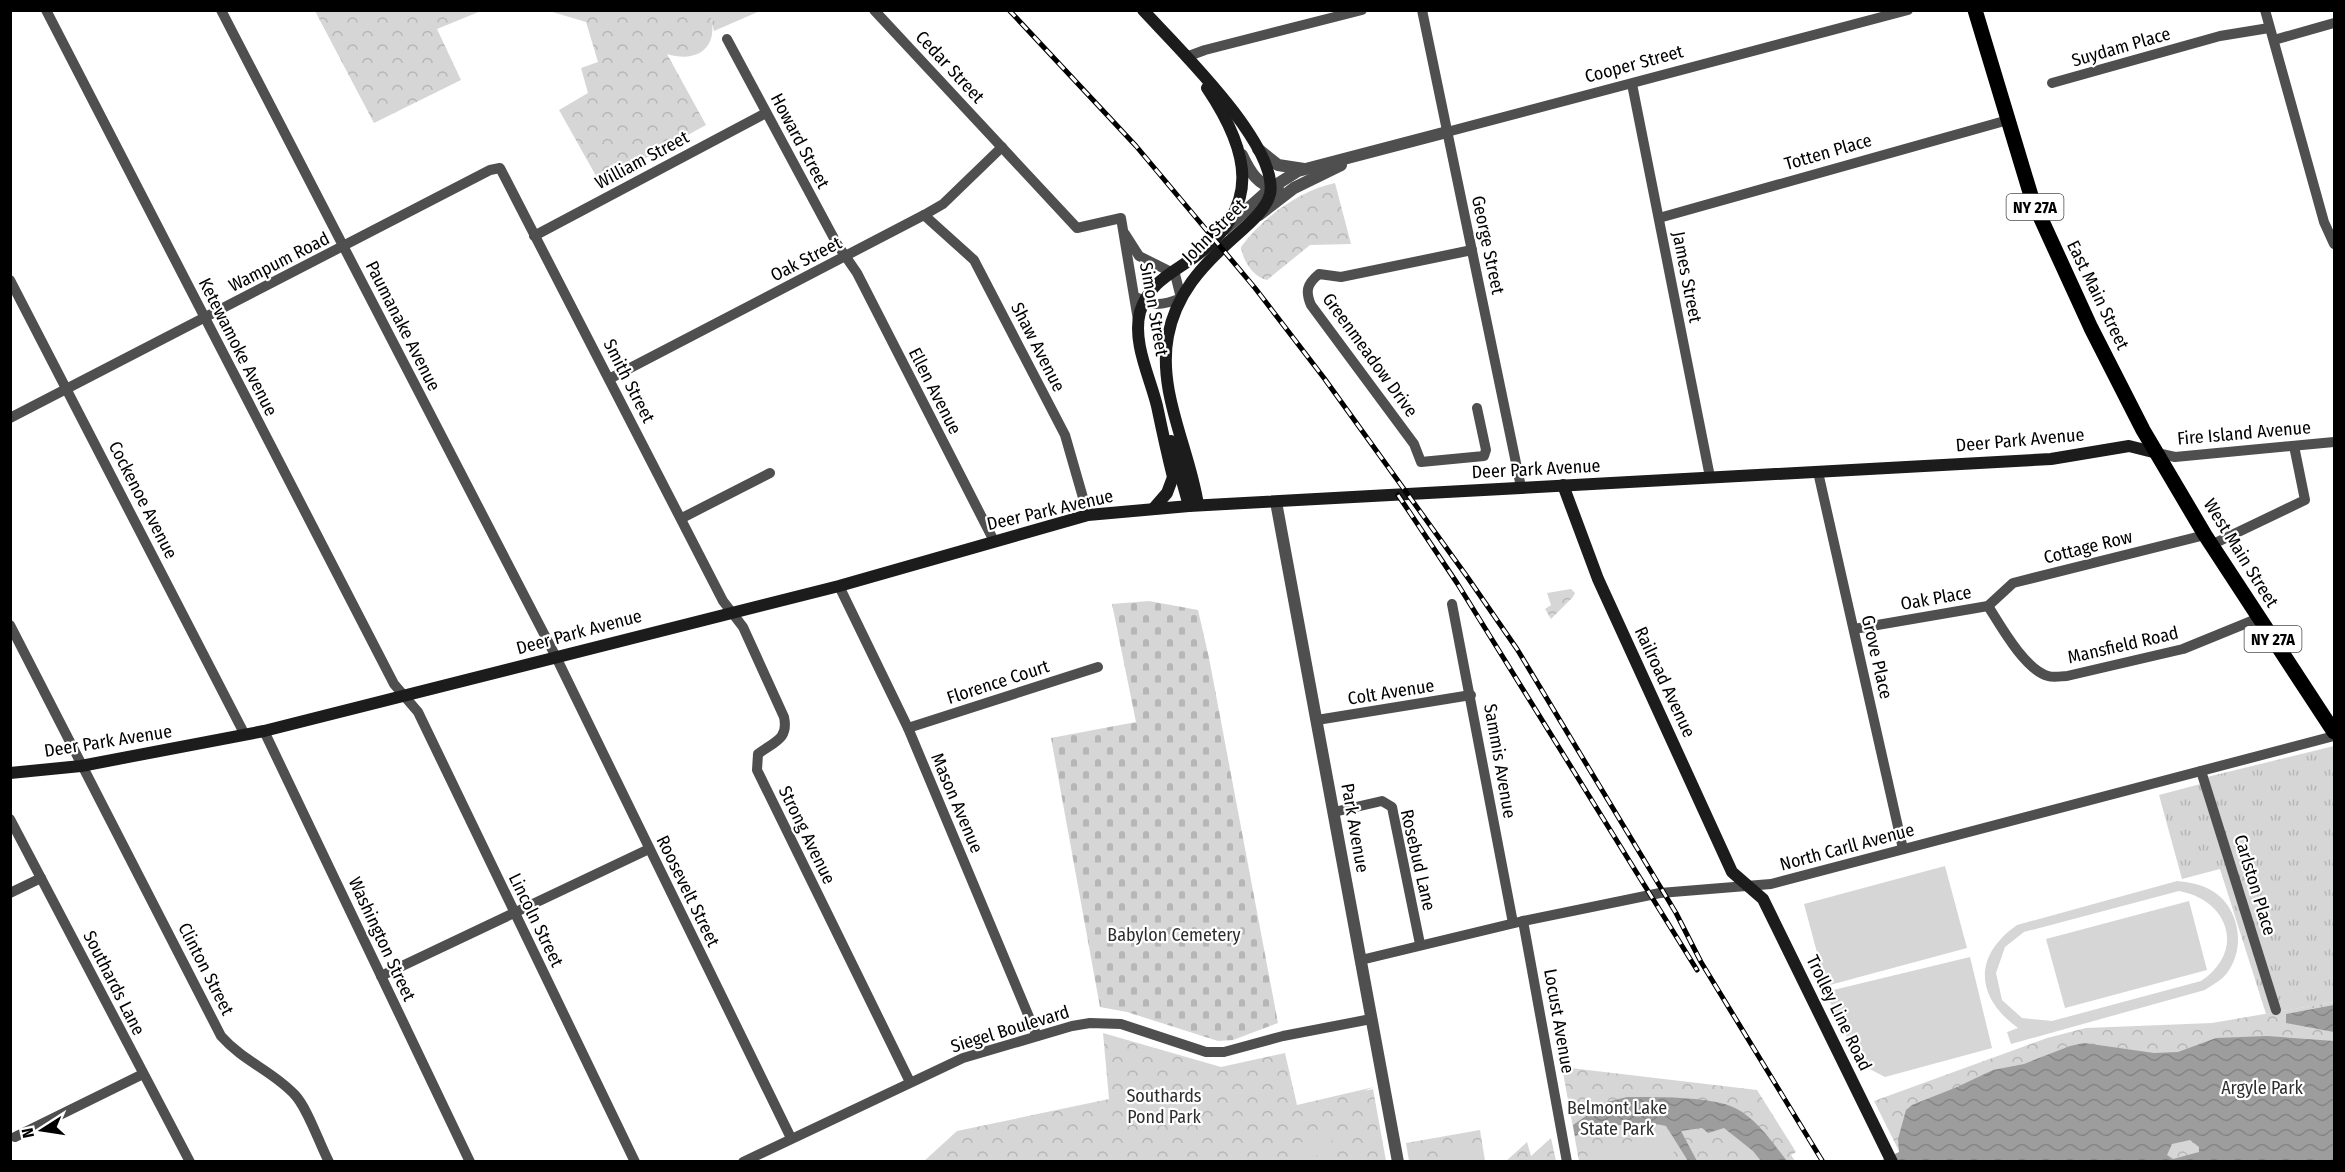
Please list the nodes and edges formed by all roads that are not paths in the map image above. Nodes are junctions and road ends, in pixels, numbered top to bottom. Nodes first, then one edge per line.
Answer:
1 (46, 10) edge
2 (221, 10) edge
3 (874, 10) edge
4 (1143, 10) edge
5 (1362, 10) edge
6 (1422, 10) edge
7 (1908, 10) edge
8 (1975, 10) edge
9 (2265, 10) edge
10 (2334, 22) edge
11 (2269, 28) junction
12 (727, 39) dead end
13 (2274, 40) junction
14 (1186, 57) junction
15 (2052, 83) dead end
16 (1632, 84) junction
17 (766, 113) junction
18 (2008, 120) junction
19 (1447, 132) junction
20 (1255, 145) junction
21 (1002, 147) junction
22 (1371, 153) junction
23 (1242, 155) junction
24 (497, 167) joint
25 (1305, 169) junction
26 (1271, 188) junction
27 (1294, 188) junction
28 (924, 215) junction
29 (1659, 218) junction
30 (1247, 225) junction
31 (1223, 230) junction
32 (1125, 234) junction
33 (534, 236) junction
34 (2334, 244) edge
35 (343, 247) junction
36 (1472, 250) junction
37 (845, 257) junction
38 (1171, 271) junction
39 (10, 280) edge
40 (1181, 298) junction
41 (1139, 299) junction
42 (205, 319) junction
43 (1138, 322) joint
44 (609, 379) junction
45 (67, 389) junction
46 (1157, 406) junction
47 (1478, 408) dead end
48 (10, 418) edge
49 (2334, 442) edge
50 (2294, 446) junction
51 (2157, 453) junction
52 (770, 472) dead end
53 (1818, 472) junction
54 (1710, 477) junction
55 (1563, 485) junction
56 (1521, 487) junction
57 (1276, 502) junction
58 (1193, 506) junction
59 (1154, 508) junction
60 (1088, 516) junction
61 (682, 518) junction
62 (2208, 540) junction
63 (994, 541) junction
64 (839, 585) junction
65 (1452, 604) dead end
66 (1988, 606) junction
67 (731, 611) junction
68 (2259, 618) junction
69 (10, 625) edge
70 (1854, 629) junction
71 (556, 657) junction
72 (1098, 667) dead end
73 (404, 696) junction
74 (1471, 696) junction
75 (1317, 720) junction
76 (908, 728) junction
77 (264, 731) junction
78 (2334, 734) edge
79 (245, 735) junction
80 (81, 766) junction
81 (2201, 771) junction
82 (10, 772) edge
83 (1334, 812) junction
84 (10, 819) edge
85 (649, 849) junction
86 (1903, 849) junction
87 (41, 878) junction
88 (1747, 886) junction
89 (10, 893) edge
90 (514, 914) junction
91 (1518, 922) junction
92 (1420, 944) junction
93 (1361, 960) junction
94 (381, 976) junction
95 (2276, 1010) dead end
96 (1371, 1019) junction
97 (1037, 1036) junction
98 (143, 1074) junction
99 (910, 1082) junction
100 (15, 1137) dead end
101 (792, 1138) junction
102 (1890, 1158) edge
103 (190, 1161) edge
104 (329, 1161) edge
105 (470, 1161) edge
106 (635, 1161) edge
107 (743, 1161) edge
108 (1398, 1161) edge
109 (1568, 1161) edge

1 - 42 street, Ketewamoke Avenue
2 - 35 street, Paumanake Avenue
3 - 21 street, Cedar Street
4 - 14 main road, John Street
5 - 14 street
6 - 19 street, George Street
7 - 16 street, Cooper Street
8 - 18 main road, East Main Street / NY 27A
9 - 11 street
10 - 13 street
11 - 13 street
11 - 15 street, Suydam Place
12 - 17 street, Howard Street
13 - 34 street
14 - 20 main road, John Street
14 - 23 main road, John Street
16 - 19 street, Cooper Street
16 - 29 street, James Street
17 - 33 street, William Street
17 - 37 street, Howard Street
18 - 29 street, Totten Place
18 - 51 main road, East Main Street / NY 27A
19 - 22 street, Cooper Street
19 - 36 street, George Street
20 - 25 street, John Street
20 - 26 main road, John Street
21 - 28 street, Oak Street
21 - 32 street, Simon Street
22 - 25 street, Cooper Street
22 - 27 street, Cooper Street
23 - 26 street, John Street
23 - 31 main road, John Street
24 - 33 street, Smith Street
24 - 35 street, Wampum Road
25 - 26 street, Cooper Street
26 - 27 street
26 - 30 main road, John Street
26 - 31 street, Cooper Street
27 - 30 street, Cooper Street
28 - 37 street, Oak Street
28 - 60 street, Shaw Avenue
29 - 54 street, James Street
30 - 40 main road, John Street
31 - 38 main road, Cooper Street
32 - 38 street
32 - 41 street, Simon Street
33 - 44 street, Smith Street
35 - 42 street, Wampum Road
35 - 71 street, Paumanake Avenue
36 - 47 street, Greenmeadow Drive
36 - 56 street, George Street
37 - 44 street, Oak Street
37 - 63 street, Ellen Avenue
38 - 40 street
38 - 41 main road, Cooper Street
39 - 45 street, Cockenoe Avenue
40 - 41 street
40 - 58 main road, Simon Street
41 - 43 main road, Cooper Street
42 - 45 street, Wampum Road
42 - 73 street, Ketewamoke Avenue
43 - 46 main road, Simon Street
44 - 61 street, Smith Street
45 - 48 street, Wampum Road
45 - 79 street, Cockenoe Avenue
46 - 58 main road, Simon Street
46 - 59 main road, Simon Street
49 - 50 street, Fire Island Avenue
50 - 51 street, Fire Island Avenue
50 - 62 street, Cottage Row
51 - 53 main road, Deer Park Avenue
51 - 62 main road, West Main Street / NY 27A
52 - 61 street
53 - 54 main road, Deer Park Avenue
53 - 70 street, Grove Place
54 - 55 main road, Deer Park Avenue
55 - 56 main road, Deer Park Avenue
55 - 88 main road, Railroad Avenue
56 - 57 main road, Deer Park Avenue
57 - 58 main road, Deer Park Avenue
57 - 75 street, Park Avenue
58 - 59 main road, Deer Park Avenue
59 - 60 main road, Deer Park Avenue
60 - 63 main road, Deer Park Avenue
61 - 67 street, Smith Street
62 - 66 street, Cottage Row
62 - 68 main road, West Main Street / NY 27A
63 - 64 main road, Deer Park Avenue
64 - 67 main road, Deer Park Avenue
64 - 76 street, Mason Avenue
65 - 74 street, Sammis Avenue
66 - 68 street, Mansfield Road
66 - 70 street, Oak Place
67 - 71 main road, Deer Park Avenue
67 - 99 street, Strong Avenue
68 - 78 main road, West Main Street / NY 27A
69 - 80 street, Clinton Street
70 - 86 street, Grove Place
71 - 73 main road, Deer Park Avenue
71 - 85 street, Roosevelt Street
72 - 76 street, Florence Court
73 - 77 main road, Deer Park Avenue
73 - 90 street, Lincoln Street
74 - 75 street, Colt Avenue
74 - 91 street, Sammis Avenue
75 - 83 street, Park Avenue
76 - 97 street, Mason Avenue
77 - 79 main road, Deer Park Avenue
77 - 94 street, Washington Street
78 - 81 street, North Carll Avenue
79 - 80 main road, Deer Park Avenue
80 - 82 main road, Deer Park Avenue
80 - 104 street, Clinton Street
81 - 86 street, North Carll Avenue
81 - 95 street, Carlston Place
83 - 92 street, Rosebud Lane
83 - 93 street, Park Avenue
84 - 87 street, Southards Lane
85 - 90 street
85 - 101 street, Roosevelt Street
86 - 88 street, North Carll Avenue
87 - 89 street
87 - 98 street, Southards Lane
88 - 91 street, North Carll Avenue
88 - 102 main road, Trolley Line Road
90 - 94 street
90 - 106 street, Lincoln Street
91 - 92 street, North Carll Avenue
91 - 109 street, Locust Avenue
92 - 93 street, North Carll Avenue
93 - 96 street, Park Avenue
94 - 105 street, Washington Street
96 - 97 street, Siegel Boulevard
96 - 108 street, Park Avenue
97 - 99 street, Siegel Boulevard
98 - 100 street
98 - 103 street, Southards Lane
99 - 101 street, Siegel Boulevard
101 - 107 street, Siegel Boulevard

